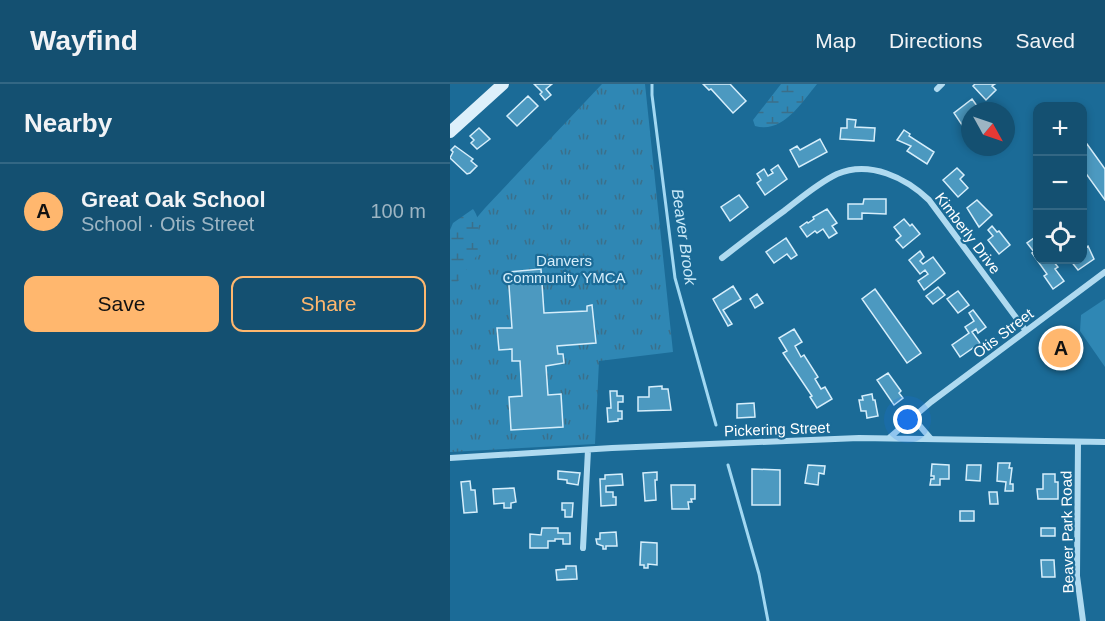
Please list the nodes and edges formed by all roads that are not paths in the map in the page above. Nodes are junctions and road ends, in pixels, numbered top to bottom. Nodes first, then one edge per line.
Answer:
1 (502, 84) edge
2 (451, 129) edge
3 (722, 258) dead end
4 (1105, 272) edge
5 (1026, 331) junction
6 (917, 414) junction
7 (888, 438) junction
8 (931, 439) junction
9 (1078, 442) junction
10 (1105, 442) edge
11 (588, 450) junction
12 (450, 458) edge
13 (583, 548) dead end
14 (1083, 621) edge

1 - 2 main road
3 - 5 street, Kimberly Drive
4 - 5 street, Otis Street
5 - 6 street, Otis Street
6 - 7 street, Otis Street
6 - 8 street
7 - 8 street, Pickering Street
7 - 11 street, Pickering Street
8 - 9 street, Pickering Street
9 - 10 street, Pickering Street
9 - 14 street, Beaver Park Road
11 - 12 street, Pickering Street
11 - 13 street

